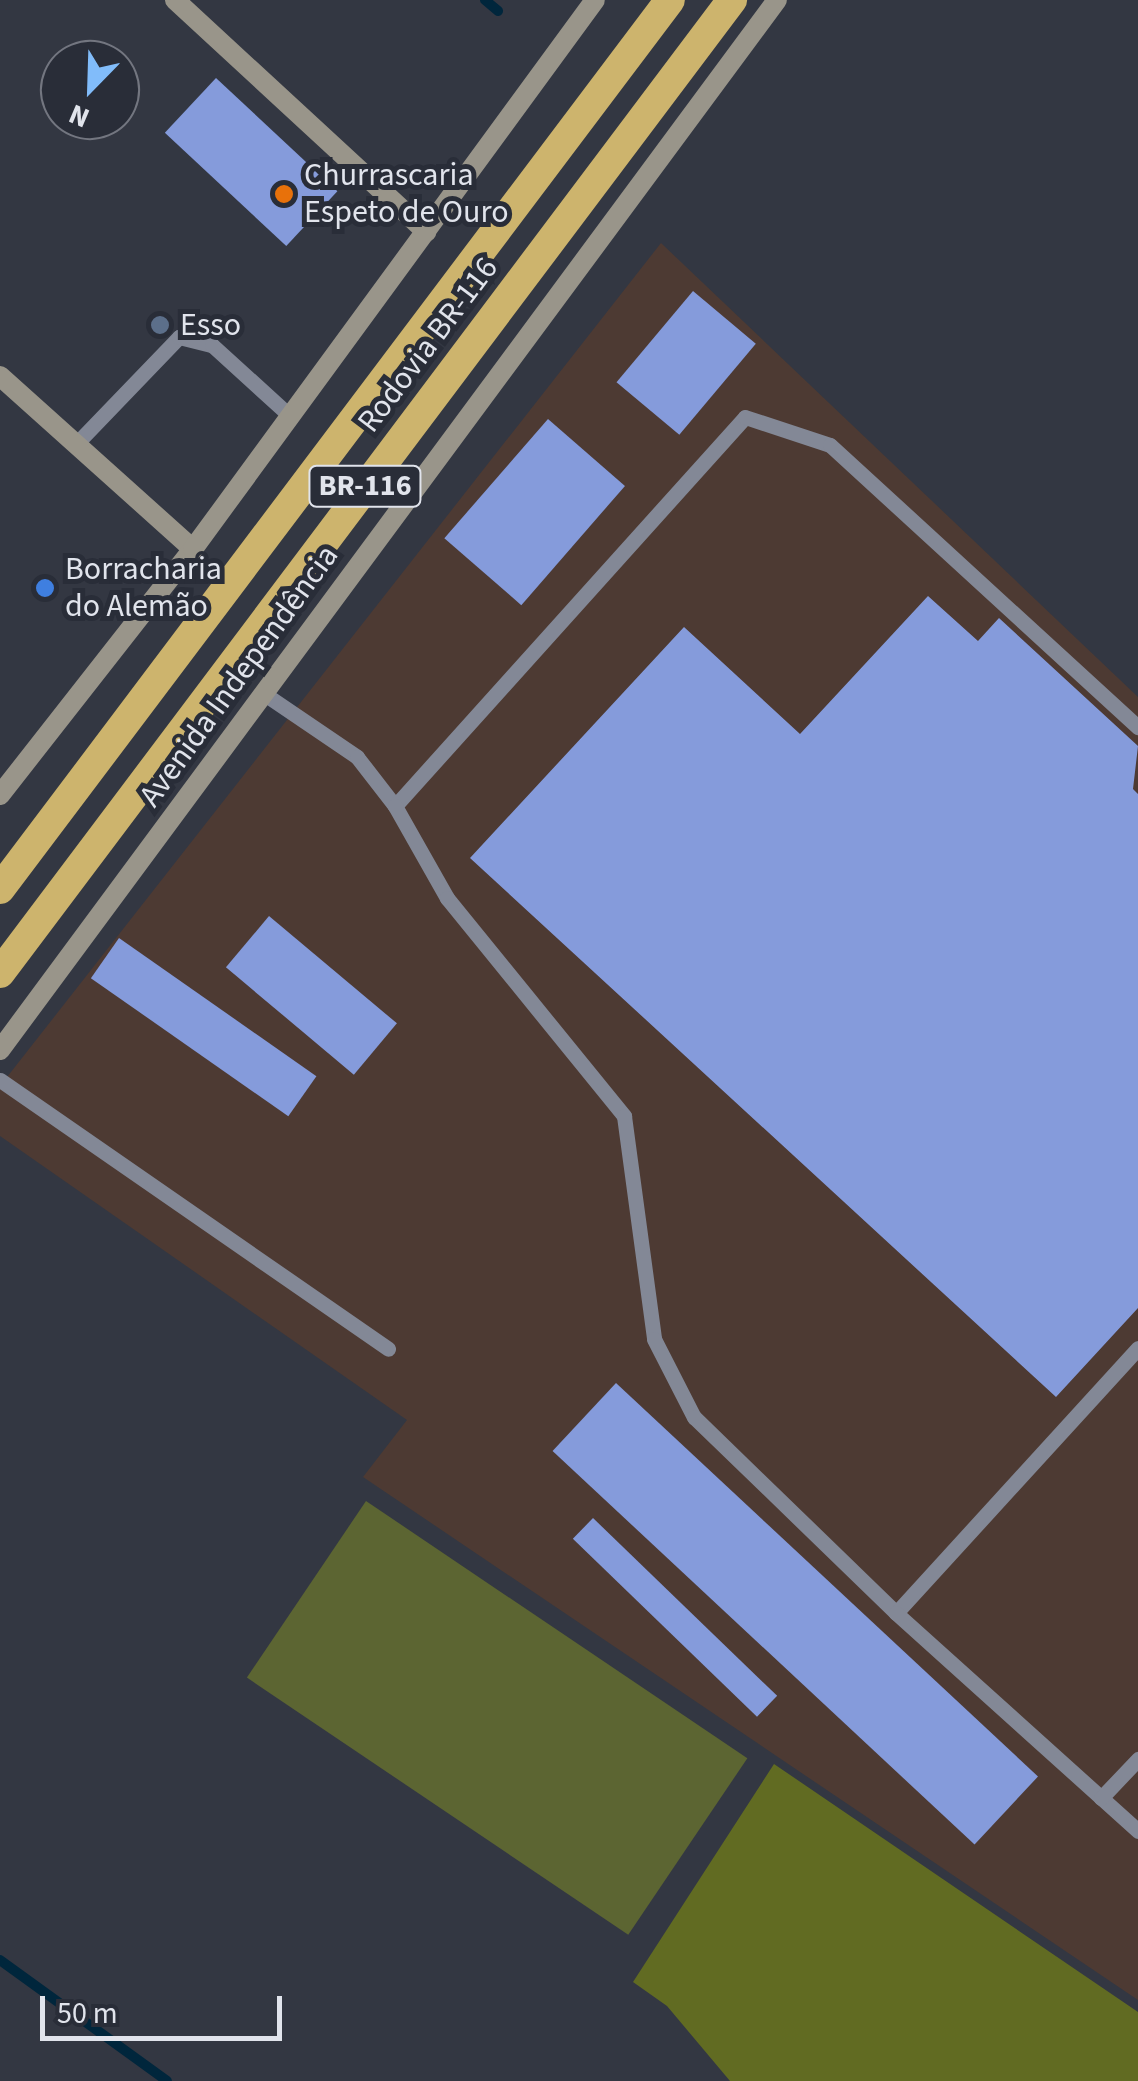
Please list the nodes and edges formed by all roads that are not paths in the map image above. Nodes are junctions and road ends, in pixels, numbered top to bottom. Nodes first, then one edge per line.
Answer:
1 (175, 0) edge
2 (595, 0) edge
3 (670, 0) edge
4 (732, 0) edge
5 (777, 0) edge
6 (426, 232) junction
7 (0, 376) edge
8 (291, 417) junction
9 (76, 444) junction
10 (193, 550) junction
11 (264, 693) junction
12 (1138, 727) edge
13 (0, 795) edge
14 (395, 806) junction
15 (0, 889) edge
16 (0, 973) edge
17 (0, 1050) edge
18 (0, 1080) edge
19 (1138, 1348) edge
20 (388, 1350) dead end
21 (896, 1614) junction
22 (1138, 1759) edge
23 (1101, 1798) junction
24 (1138, 1831) edge

1 - 6 main road
2 - 6 main road, Rodovia BR-116
3 - 15 highway, Rodovia BR-116 / BR-116
4 - 16 highway, Rodovia BR-116 / BR-116
5 - 11 main road, Avenida Independência
6 - 8 main road, Rodovia BR-116
7 - 9 main road
8 - 9 lane
8 - 10 main road, Rodovia BR-116
9 - 10 main road
10 - 13 main road, Rodovia BR-116
11 - 14 lane
11 - 17 main road, Avenida Independência
12 - 14 lane
14 - 21 lane
18 - 20 lane
19 - 21 lane
21 - 23 lane
22 - 23 lane
23 - 24 lane

